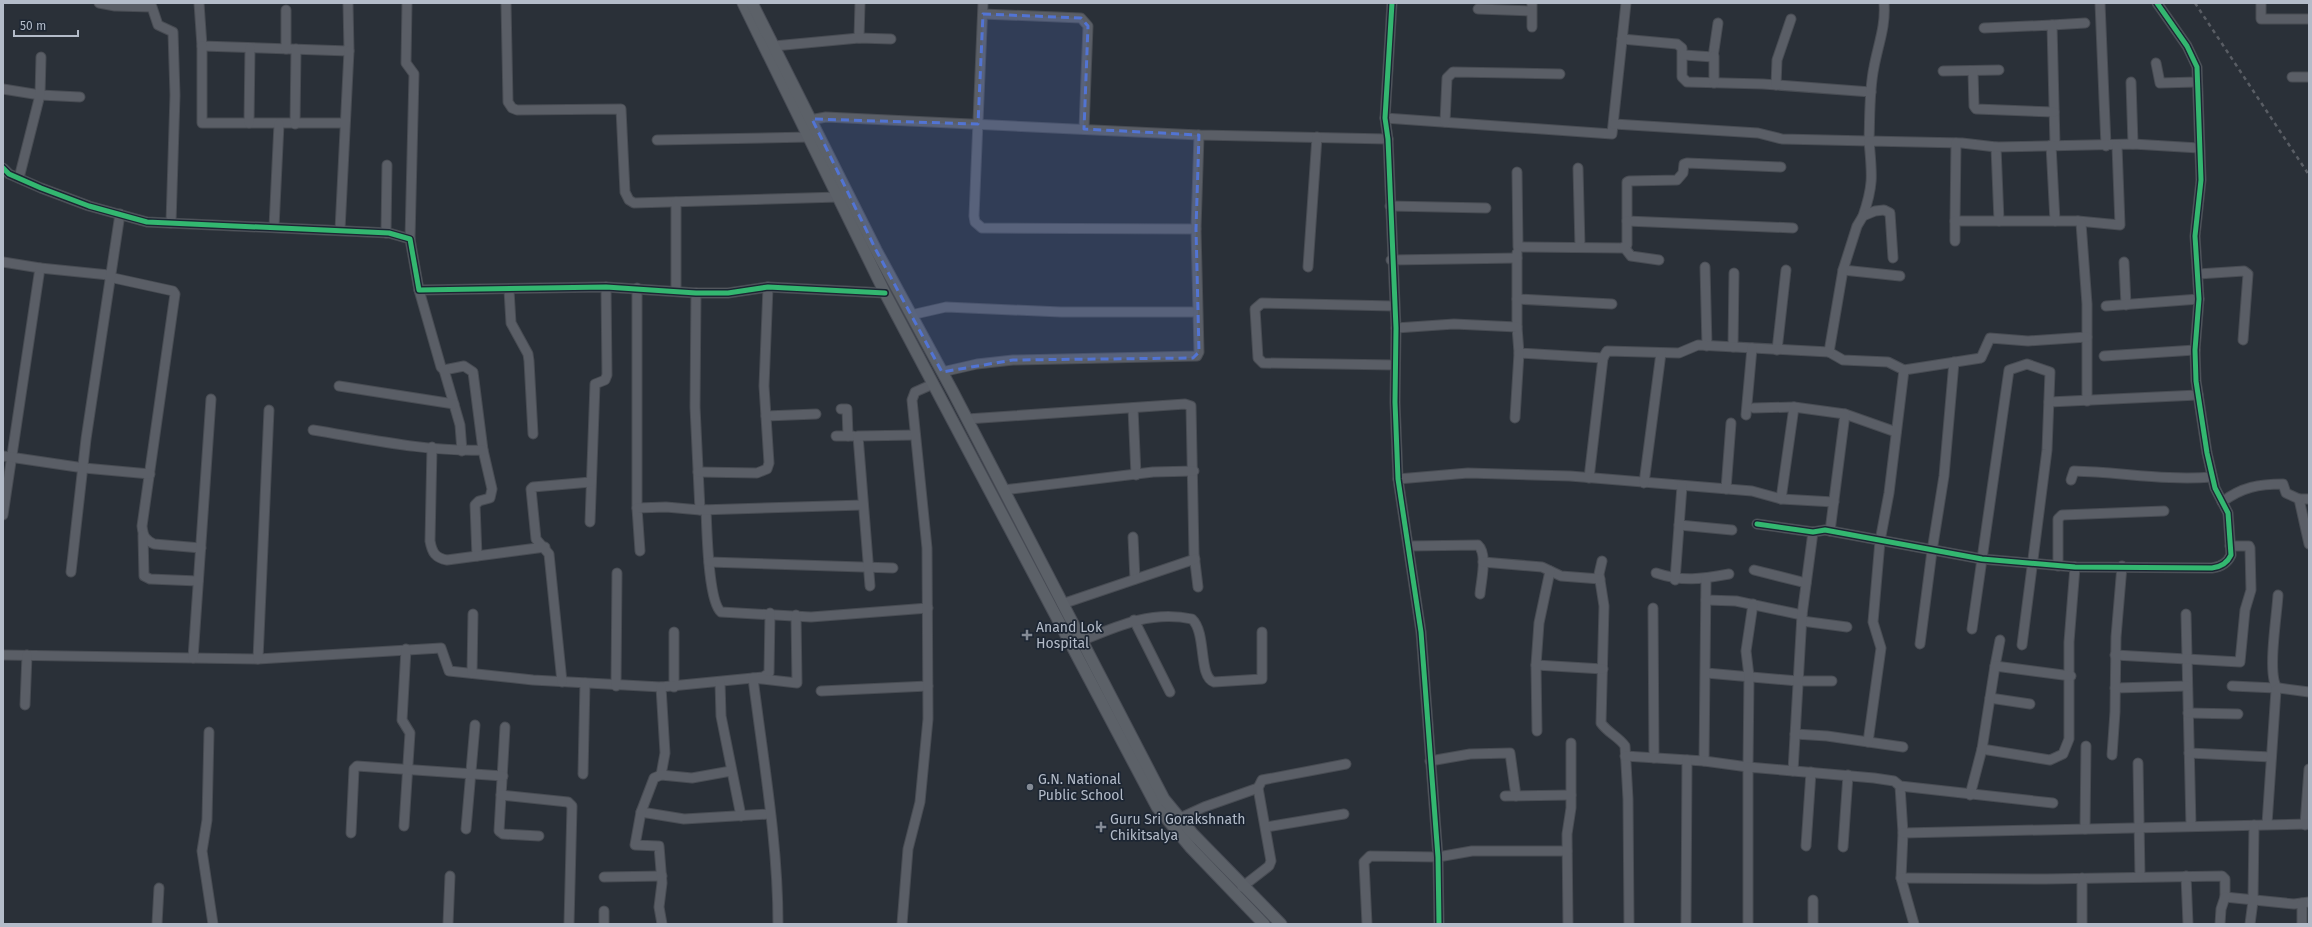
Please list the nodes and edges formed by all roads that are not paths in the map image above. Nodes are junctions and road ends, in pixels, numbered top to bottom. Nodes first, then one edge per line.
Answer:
1 (99, 3) edge
2 (199, 3) edge
3 (348, 3) edge
4 (406, 3) edge
5 (506, 3) edge
6 (743, 3) edge
7 (752, 3) edge
8 (860, 3) edge
9 (983, 3) edge
10 (1392, 3) edge
11 (1626, 3) edge
12 (1884, 3) edge
13 (2100, 3) edge
14 (2157, 3) edge
15 (2261, 3) edge
16 (1532, 7) edge
17 (1478, 9) dead end
18 (286, 10) dead end
19 (983, 14) junction
20 (2309, 18) edge
21 (1791, 19) dead end
22 (1718, 23) dead end
23 (2085, 23) dead end
24 (2052, 24) junction
25 (1532, 27) dead end
26 (1984, 28) dead end
27 (859, 38) junction
28 (891, 39) dead end
29 (1622, 39) junction
30 (202, 46) junction
31 (774, 46) junction
32 (250, 48) junction
33 (286, 49) junction
34 (296, 49) junction
35 (349, 51) junction
36 (1684, 55) junction
37 (1714, 56) junction
38 (41, 58) dead end
39 (2156, 63) dead end
40 (1999, 70) dead end
41 (1943, 71) dead end
42 (1973, 71) junction
43 (1560, 74) dead end
44 (2292, 77) dead end
45 (2309, 77) edge
46 (2131, 82) dead end
47 (2198, 82) junction
48 (1714, 83) junction
49 (1776, 85) junction
50 (3, 89) edge
51 (1871, 92) junction
52 (40, 95) junction
53 (80, 97) dead end
54 (2054, 112) junction
55 (1385, 118) junction
56 (807, 120) junction
57 (1445, 122) junction
58 (344, 123) junction
59 (248, 124) junction
60 (279, 124) junction
61 (295, 124) junction
62 (978, 124) junction
63 (1614, 124) junction
64 (1084, 129) junction
65 (1199, 135) junction
66 (810, 137) junction
67 (1317, 137) junction
68 (1388, 139) junction
69 (656, 140) dead end
70 (1869, 141) junction
71 (1956, 143) junction
72 (2133, 144) junction
73 (2053, 145) junction
74 (2106, 146) junction
75 (2117, 146) junction
76 (1996, 147) junction
77 (2199, 148) junction
78 (387, 166) dead end
79 (1781, 167) dead end
80 (3, 168) edge
81 (1578, 168) dead end
82 (1517, 172) dead end
83 (19, 178) junction
84 (839, 197) junction
85 (676, 202) junction
86 (1390, 206) junction
87 (1486, 208) dead end
88 (120, 214) junction
89 (1863, 216) junction
90 (1627, 221) junction
91 (1955, 221) junction
92 (1999, 221) junction
93 (2055, 221) junction
94 (2078, 221) junction
95 (171, 223) junction
96 (274, 227) junction
97 (1793, 228) dead end
98 (1196, 229) junction
99 (340, 230) junction
100 (386, 233) junction
101 (410, 239) junction
102 (1955, 241) dead end
103 (1518, 247) junction
104 (1580, 247) junction
105 (1624, 247) junction
106 (1517, 258) junction
107 (1893, 258) dead end
108 (1391, 260) junction
109 (1659, 260) dead end
110 (3, 262) edge
111 (2124, 262) dead end
112 (1308, 267) dead end
113 (1705, 267) dead end
114 (40, 268) junction
115 (1786, 270) dead end
116 (1843, 270) junction
117 (1734, 273) dead end
118 (2198, 274) junction
119 (109, 276) junction
120 (1900, 276) dead end
121 (606, 287) junction
122 (768, 287) junction
123 (637, 288) junction
124 (419, 290) junction
125 (509, 290) junction
126 (676, 291) junction
127 (696, 293) junction
128 (885, 293) junction
129 (1517, 299) junction
130 (2199, 299) junction
131 (1612, 304) dead end
132 (2126, 305) junction
133 (1394, 306) junction
134 (2106, 306) dead end
135 (1197, 312) junction
136 (911, 315) junction
137 (1517, 327) junction
138 (1396, 328) junction
139 (2087, 337) junction
140 (2244, 340) dead end
141 (1707, 346) junction
142 (1733, 347) junction
143 (1752, 348) junction
144 (1777, 350) junction
145 (2195, 350) junction
146 (1829, 352) junction
147 (1519, 353) junction
148 (1661, 353) junction
149 (2104, 356) dead end
150 (1604, 358) junction
151 (1954, 362) junction
152 (1395, 365) junction
153 (444, 370) junction
154 (1904, 370) junction
155 (942, 372) junction
156 (933, 384) junction
157 (339, 386) dead end
158 (2198, 395) junction
159 (211, 399) dead end
160 (2087, 401) junction
161 (2048, 402) junction
162 (454, 404) junction
163 (1794, 407) junction
164 (1133, 408) junction
165 (1754, 408) dead end
166 (841, 409) dead end
167 (269, 410) dead end
168 (816, 414) dead end
169 (1845, 414) junction
170 (766, 416) junction
171 (1746, 416) dead end
172 (1515, 418) dead end
173 (967, 419) junction
174 (1731, 423) dead end
175 (313, 430) dead end
176 (1896, 432) junction
177 (533, 434) dead end
178 (836, 436) dead end
179 (848, 436) junction
180 (858, 436) junction
181 (916, 436) junction
182 (432, 447) junction
183 (483, 450) junction
184 (462, 451) junction
185 (8, 456) edge
186 (84, 468) junction
187 (1194, 471) junction
188 (698, 472) junction
189 (150, 474) junction
190 (1136, 475) junction
191 (2212, 477) junction
192 (1589, 478) junction
193 (1398, 479) junction
194 (2070, 480) dead end
195 (591, 482) junction
196 (1644, 483) junction
197 (1682, 486) junction
198 (1726, 489) junction
199 (1003, 490) junction
200 (1781, 499) junction
201 (2299, 499) junction
202 (2309, 499) edge
203 (1834, 502) junction
204 (2222, 502) junction
205 (863, 505) junction
206 (637, 508) junction
207 (703, 510) junction
208 (2164, 511) dead end
209 (3, 515) edge
210 (590, 522) dead end
211 (1757, 524) dead end
212 (1679, 525) junction
213 (1732, 530) dead end
214 (1830, 531) junction
215 (1813, 532) junction
216 (143, 534) junction
217 (1133, 537) dead end
218 (1880, 541) junction
219 (2309, 544) edge
220 (1409, 546) junction
221 (2230, 546) junction
222 (545, 547) junction
223 (200, 548) junction
224 (640, 551) dead end
225 (1932, 551) junction
226 (477, 556) junction
227 (1195, 559) junction
228 (1982, 559) junction
229 (1602, 561) dead end
230 (709, 562) junction
231 (1483, 562) junction
232 (2031, 564) junction
233 (2058, 566) junction
234 (2122, 566) junction
235 (2076, 567) junction
236 (893, 568) dead end
237 (868, 569) junction
238 (1754, 570) dead end
239 (1550, 571) junction
240 (71, 572) dead end
241 (616, 573) dead end
242 (1656, 573) dead end
243 (1729, 574) dead end
244 (1706, 578) junction
245 (1600, 579) junction
246 (1135, 580) junction
247 (1675, 580) junction
248 (198, 581) junction
249 (1806, 583) junction
250 (870, 586) dead end
251 (1198, 587) dead end
252 (1480, 594) dead end
253 (2278, 595) dead end
254 (1706, 600) junction
255 (1062, 604) junction
256 (1753, 604) junction
257 (928, 608) junction
258 (1653, 608) dead end
259 (770, 613) junction
260 (474, 614) dead end
261 (2186, 614) dead end
262 (796, 615) junction
263 (1802, 618) junction
264 (1134, 620) junction
265 (1847, 627) dead end
266 (1972, 629) dead end
267 (674, 632) dead end
268 (1262, 632) dead end
269 (2000, 640) dead end
270 (1081, 641) junction
271 (1920, 644) dead end
272 (2022, 645) dead end
273 (406, 649) junction
274 (3, 655) edge
275 (27, 655) junction
276 (2116, 655) junction
277 (193, 658) junction
278 (2187, 658) junction
279 (258, 659) junction
280 (1536, 665) junction
281 (1995, 666) junction
282 (1602, 669) junction
283 (472, 673) junction
284 (1706, 673) junction
285 (1749, 676) junction
286 (2071, 676) junction
287 (753, 678) junction
288 (1798, 680) junction
289 (1832, 681) dead end
290 (562, 682) junction
291 (720, 682) junction
292 (585, 683) junction
293 (616, 686) junction
294 (928, 686) junction
295 (2187, 686) junction
296 (2232, 686) dead end
297 (661, 687) junction
298 (674, 687) junction
299 (2115, 688) junction
300 (2277, 689) junction
301 (821, 691) dead end
302 (1170, 692) dead end
303 (2309, 692) edge
304 (1990, 698) junction
305 (2030, 704) dead end
306 (26, 705) dead end
307 (2188, 713) junction
308 (2238, 714) dead end
309 (475, 725) dead end
310 (505, 726) dead end
311 (1537, 731) dead end
312 (209, 732) dead end
313 (1795, 734) junction
314 (1868, 742) junction
315 (1571, 743) dead end
316 (2086, 746) dead end
317 (1903, 747) dead end
318 (1982, 749) junction
319 (2189, 753) junction
320 (2112, 755) dead end
321 (1625, 756) junction
322 (2271, 756) junction
323 (1654, 758) junction
324 (1687, 760) junction
325 (1430, 761) junction
326 (1704, 761) junction
327 (2138, 763) dead end
328 (1346, 764) dead end
329 (1748, 767) junction
330 (407, 769) junction
331 (2309, 769) edge
332 (731, 771) junction
333 (1793, 771) junction
334 (1811, 772) junction
335 (471, 774) junction
336 (583, 774) dead end
337 (661, 775) junction
338 (1848, 775) junction
339 (503, 776) junction
340 (1900, 786) junction
341 (1258, 788) junction
342 (501, 795) junction
343 (1572, 795) junction
344 (1970, 795) junction
345 (1505, 796) dead end
346 (1516, 796) junction
347 (2053, 803) dead end
348 (641, 812) junction
349 (770, 814) junction
350 (1344, 814) dead end
351 (741, 816) junction
352 (1180, 818) junction
353 (2267, 824) junction
354 (2307, 824) edge
355 (2254, 825) junction
356 (404, 826) dead end
357 (2191, 826) junction
358 (1266, 827) junction
359 (2138, 827) junction
360 (2085, 828) junction
361 (466, 830) dead end
362 (351, 833) dead end
363 (1903, 833) junction
364 (539, 836) dead end
365 (1806, 846) dead end
366 (1843, 847) dead end
367 (1567, 851) junction
368 (1438, 857) junction
369 (450, 876) dead end
370 (662, 876) junction
371 (2186, 876) junction
372 (604, 877) dead end
373 (2140, 877) junction
374 (1901, 878) junction
375 (2082, 878) junction
376 (1242, 887) junction
377 (159, 888) dead end
378 (2225, 897) junction
379 (1812, 900) dead end
380 (2253, 901) junction
381 (2306, 903) edge
382 (604, 911) dead end
383 (157, 924) edge
384 (213, 924) edge
385 (448, 924) edge
386 (569, 924) edge
387 (604, 924) edge
388 (662, 924) edge
389 (778, 924) edge
390 (902, 924) edge
391 (1264, 924) edge
392 (1281, 924) edge
393 (1367, 924) edge
394 (1439, 924) edge
395 (1568, 924) edge
396 (1629, 924) edge
397 (1686, 924) edge
398 (1748, 924) edge
399 (1813, 924) edge
400 (1914, 924) edge
401 (2082, 924) edge
402 (2188, 924) edge
403 (2220, 924) edge
404 (2250, 924) edge
405 (2302, 924) edge

1 - 95 street
2 - 30 street
3 - 35 street
4 - 101 street
5 - 85 street
6 - 56 main road
7 - 31 main road
8 - 27 street
9 - 19 street
10 - 55 street
11 - 29 street
12 - 51 street
13 - 74 street
14 - 47 street
15 - 20 street
16 - 17 street
16 - 25 street
18 - 33 street
19 - 62 street
19 - 64 street
21 - 49 street
22 - 37 street
23 - 24 street
24 - 26 street
24 - 54 street
27 - 28 street
27 - 31 street
29 - 36 street
29 - 63 street
30 - 32 street
30 - 59 street
31 - 56 main road
32 - 33 street
32 - 59 street
33 - 34 street
34 - 35 street
34 - 61 street
35 - 58 street
36 - 37 street
36 - 48 street
37 - 48 street
38 - 52 street
39 - 47 street
40 - 42 street
41 - 42 street
42 - 54 street
43 - 57 street
44 - 45 street
46 - 72 street
47 - 77 street
48 - 49 street
49 - 51 street
50 - 52 street
51 - 70 street
52 - 53 street
52 - 83 street
54 - 73 street
55 - 57 street
55 - 68 street
56 - 62 street
56 - 66 main road
56 - 136 main road
57 - 63 street
58 - 61 street
58 - 99 street
59 - 60 street
60 - 61 street
60 - 96 street
62 - 64 street
62 - 98 street
63 - 70 street
64 - 65 street
65 - 67 street
65 - 98 street
66 - 69 street
66 - 84 main road
67 - 68 street
67 - 112 street
68 - 86 street
70 - 71 street
70 - 89 street
71 - 76 street
71 - 91 street
72 - 75 street
72 - 77 street
73 - 74 street
73 - 76 street
73 - 93 street
74 - 75 street
75 - 94 street
76 - 92 street
77 - 118 street
78 - 100 street
79 - 90 street
80 - 83 street
81 - 104 street
82 - 103 street
83 - 88 street
84 - 85 street
84 - 128 main road
85 - 126 street
86 - 87 street
86 - 108 street
88 - 95 street
88 - 119 street
89 - 107 street
89 - 116 street
90 - 97 street
90 - 105 street
91 - 92 street
91 - 102 street
92 - 93 street
93 - 94 street
94 - 139 street
95 - 96 street
96 - 99 street
98 - 135 street
99 - 100 street
100 - 101 street
101 - 124 street
103 - 104 street
103 - 106 street
104 - 105 street
105 - 109 street
106 - 108 street
106 - 129 street
108 - 133 street
110 - 114 street
111 - 132 street
113 - 141 street
114 - 119 street
114 - 185 street
115 - 144 street
116 - 120 street
116 - 146 street
117 - 142 street
118 - 130 street
118 - 140 street
119 - 186 street
119 - 189 street
121 - 123 street
121 - 125 street
121 - 195 street
122 - 127 street
122 - 128 street
122 - 170 street
123 - 126 street
123 - 206 street
124 - 125 street
124 - 153 street
125 - 177 street
126 - 127 street
127 - 188 street
128 - 156 main road
129 - 131 street
129 - 137 street
130 - 132 street
130 - 145 street
132 - 134 street
133 - 138 street
133 - 152 street
135 - 136 street
135 - 155 street
136 - 155 main road
137 - 138 street
137 - 147 street
138 - 152 street
139 - 151 street
139 - 160 street
141 - 142 street
141 - 148 street
142 - 143 street
143 - 144 street
143 - 171 street
144 - 146 street
145 - 149 street
145 - 158 street
146 - 154 street
147 - 150 street
147 - 172 street
148 - 150 street
148 - 196 street
150 - 192 street
151 - 154 street
151 - 225 street
152 - 193 street
153 - 162 street
153 - 183 street
154 - 176 street
155 - 173 main road
156 - 181 street
156 - 391 main road
157 - 162 street
158 - 160 street
158 - 191 street
159 - 223 street
160 - 161 street
161 - 228 street
161 - 232 street
162 - 184 street
163 - 165 street
163 - 169 street
163 - 200 street
164 - 173 street
164 - 187 street
164 - 190 street
166 - 179 street
167 - 279 street
168 - 170 street
169 - 176 street
169 - 203 street
170 - 188 street
173 - 199 main road
174 - 198 street
175 - 182 street
176 - 218 street
178 - 179 street
179 - 180 street
180 - 181 street
180 - 205 street
181 - 257 street
182 - 184 street
182 - 226 street
183 - 184 street
183 - 226 street
185 - 186 street
185 - 209 street
186 - 189 street
186 - 240 street
187 - 190 street
187 - 227 street
188 - 207 street
189 - 216 street
190 - 199 street
191 - 194 street
191 - 204 street
192 - 193 street
192 - 196 street
193 - 220 street
195 - 210 street
195 - 222 street
196 - 197 street
197 - 198 street
197 - 212 street
198 - 200 street
199 - 255 main road
200 - 203 street
201 - 202 street
201 - 204 street
201 - 219 street
203 - 214 street
204 - 221 street
205 - 207 street
205 - 237 street
206 - 207 street
206 - 224 street
207 - 230 street
208 - 233 street
211 - 215 street
212 - 213 street
212 - 247 street
214 - 215 street
214 - 218 street
215 - 249 street
216 - 223 street
216 - 248 street
217 - 246 street
218 - 225 street
218 - 314 street
220 - 231 street
220 - 325 street
221 - 234 street
221 - 278 street
222 - 226 street
222 - 290 street
223 - 248 street
225 - 228 street
225 - 271 street
227 - 246 street
227 - 251 street
228 - 232 street
228 - 266 street
229 - 245 street
230 - 237 street
230 - 259 street
231 - 239 street
231 - 252 street
232 - 233 street
232 - 272 street
233 - 235 street
234 - 235 street
234 - 276 street
235 - 286 street
236 - 237 street
237 - 250 street
238 - 249 street
239 - 245 street
239 - 280 street
241 - 293 street
242 - 247 street
243 - 244 street
244 - 247 street
244 - 254 street
245 - 282 street
246 - 255 street
248 - 277 street
249 - 263 street
253 - 300 street
254 - 256 street
254 - 284 street
255 - 270 main road
256 - 263 street
256 - 285 street
257 - 262 street
257 - 294 street
258 - 323 street
259 - 262 street
259 - 287 street
260 - 283 street
261 - 278 street
262 - 287 street
263 - 265 street
263 - 288 street
264 - 268 street
264 - 270 street
264 - 302 street
267 - 298 street
269 - 281 street
270 - 352 main road
273 - 279 street
273 - 283 street
273 - 330 street
274 - 275 street
275 - 277 street
275 - 306 street
276 - 278 street
276 - 299 street
277 - 279 street
278 - 295 street
280 - 282 street
280 - 311 street
281 - 286 street
281 - 304 street
282 - 321 street
283 - 290 street
284 - 285 street
284 - 326 street
285 - 288 street
285 - 329 street
286 - 318 street
287 - 291 street
287 - 349 street
288 - 289 street
288 - 313 street
290 - 292 street
291 - 298 street
291 - 332 street
292 - 293 street
292 - 336 street
293 - 297 street
294 - 301 street
294 - 390 street
295 - 299 street
295 - 307 street
296 - 300 street
297 - 298 street
297 - 337 street
299 - 320 street
300 - 303 street
300 - 322 street
304 - 305 street
304 - 318 street
307 - 308 street
307 - 319 street
309 - 335 street
310 - 339 street
312 - 384 street
313 - 314 street
313 - 333 street
314 - 317 street
315 - 343 street
316 - 360 street
318 - 344 street
319 - 322 street
319 - 357 street
321 - 323 street
321 - 396 street
322 - 353 street
323 - 324 street
324 - 326 street
324 - 397 street
325 - 346 street
325 - 368 street
326 - 329 street
327 - 359 street
328 - 341 street
329 - 333 street
329 - 398 street
330 - 335 street
330 - 356 street
330 - 362 street
331 - 354 street
332 - 337 street
332 - 351 street
333 - 334 street
334 - 338 street
334 - 365 street
335 - 339 street
335 - 361 street
337 - 348 street
338 - 340 street
338 - 366 street
339 - 342 street
340 - 344 street
340 - 363 street
341 - 352 street
341 - 358 street
342 - 364 street
342 - 386 street
343 - 346 street
343 - 367 street
344 - 347 street
345 - 346 street
348 - 351 street
348 - 370 street
349 - 351 street
349 - 389 street
350 - 358 street
352 - 376 main road
353 - 354 street
353 - 355 street
355 - 357 street
355 - 380 street
357 - 359 street
358 - 376 street
359 - 360 street
359 - 373 street
360 - 363 street
363 - 374 street
367 - 368 street
367 - 395 street
368 - 393 street
368 - 394 street
369 - 385 street
370 - 372 street
370 - 388 street
371 - 373 street
371 - 378 street
371 - 402 street
373 - 375 street
374 - 375 street
374 - 400 street
375 - 401 street
376 - 392 main road
377 - 383 street
378 - 380 street
378 - 403 street
379 - 399 street
380 - 381 street
380 - 404 street
381 - 405 street
382 - 387 street

